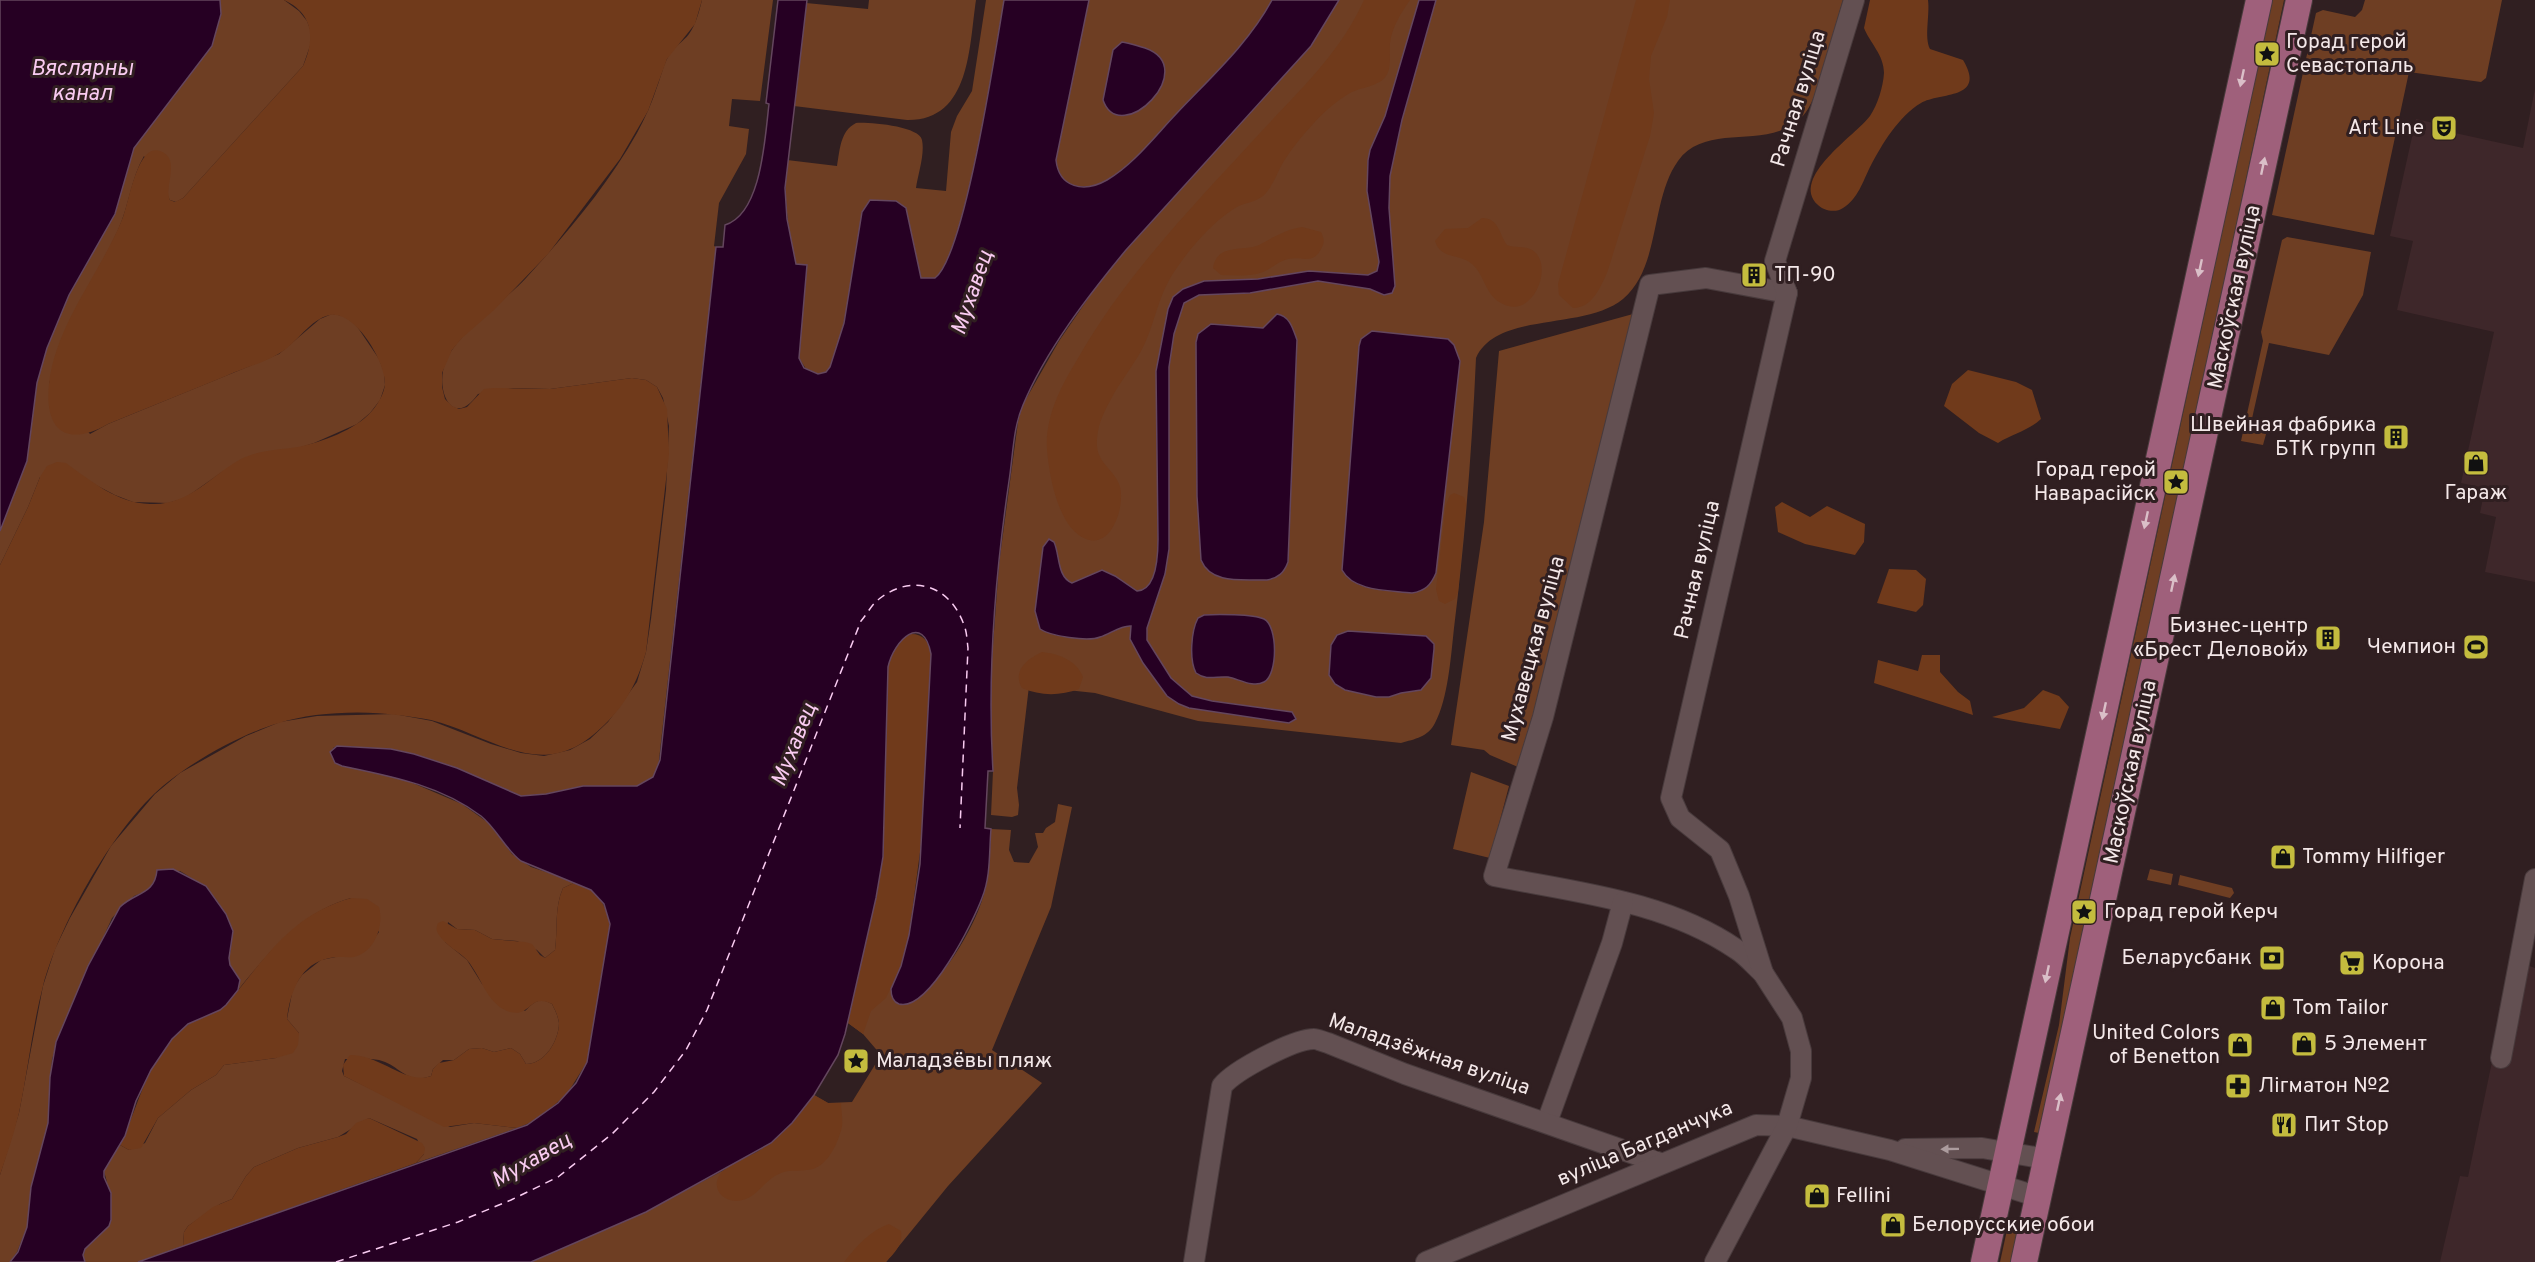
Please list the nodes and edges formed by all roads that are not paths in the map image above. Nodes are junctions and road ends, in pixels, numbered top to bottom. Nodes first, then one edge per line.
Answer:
1 (1854, 0) edge
2 (2259, 0) edge
3 (2299, 0) edge
4 (1787, 293) junction
5 (2535, 879) edge
6 (1623, 902) junction
7 (1763, 973) junction
8 (2501, 1058) dead end
9 (1547, 1122) junction
10 (1787, 1126) junction
11 (1890, 1150) junction
12 (2008, 1152) junction
13 (2047, 1159) junction
14 (1660, 1163) junction
15 (2001, 1185) junction
16 (2039, 1197) junction
17 (1194, 1262) edge
18 (1426, 1262) edge
19 (1715, 1262) edge
20 (1984, 1262) edge
21 (2024, 1262) edge

1 - 4 street, Рачная вуліца
2 -> 12 main road, Маскоўская вуліца
13 -> 3 main road, Маскоўская вуліца
4 - 6 street, Мухавецкая вуліца
4 - 7 street, Рачная вуліца
5 - 8 street
6 - 7 street, Мухавецкая вуліца
6 - 9 street
7 - 10 street, Рачная вуліца
9 - 14 street, Маладзёжная вуліца
9 - 17 street, Маладзёжная вуліца
10 - 11 street, вуліца Багданчука
10 - 14 street, вуліца Багданчука
10 - 19 street, Рачная вуліца
12 -> 11 street, вуліца Багданчука
11 - 15 street, вуліца Багданчука
12 - 13 street, вуліца Багданчука
12 - 15 main road, Маскоўская вуліца
13 - 16 main road, Маскоўская вуліца
14 - 18 street, вуліца Багданчука
15 - 16 street, вуліца Багданчука
15 - 20 main road, Маскоўская вуліца
16 - 21 main road, Маскоўская вуліца

